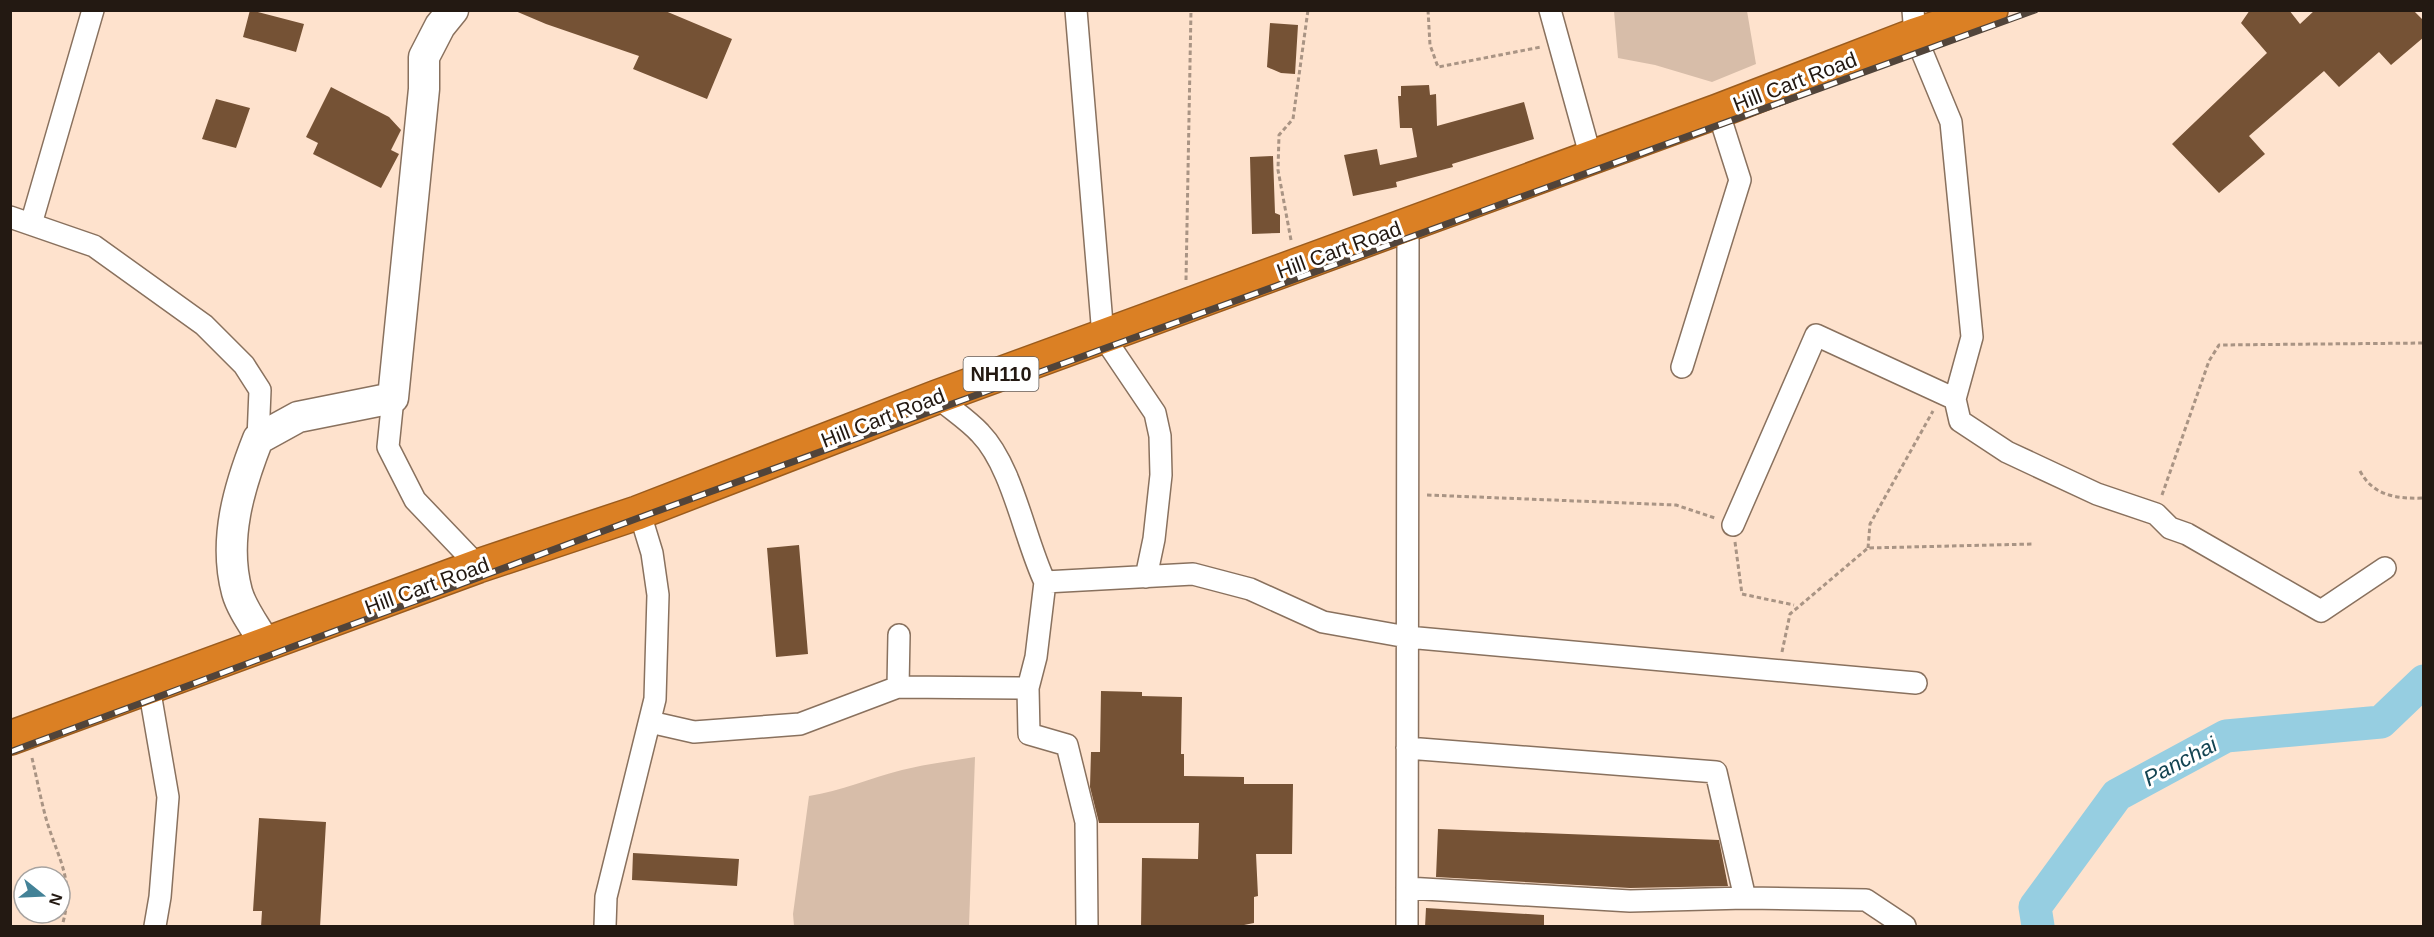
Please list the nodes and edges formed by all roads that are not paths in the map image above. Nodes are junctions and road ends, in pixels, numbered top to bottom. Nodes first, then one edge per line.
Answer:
1 (93, 10) edge
2 (453, 10) edge
3 (1076, 10) edge
4 (1550, 10) edge
5 (1991, 10) edge
6 (1914, 23) edge
7 (1718, 111) junction
8 (1591, 158) junction
9 (10, 217) edge
10 (32, 224) junction
11 (1403, 227) junction
12 (1103, 336) junction
13 (1682, 367) dead end
14 (1949, 396) junction
15 (937, 397) junction
16 (393, 398) junction
17 (258, 439) junction
18 (636, 513) junction
19 (1733, 525) road end
20 (478, 566) junction
21 (2385, 568) dead end
22 (1146, 578) junction
23 (1045, 582) junction
24 (899, 635) dead end
25 (1407, 637) junction
26 (266, 645) junction
27 (1916, 683) dead end
28 (149, 687) junction
29 (898, 687) junction
30 (1028, 688) junction
31 (650, 722) junction
32 (17, 736) edge
33 (1407, 748) junction
34 (1407, 888) junction
35 (1745, 898) junction
36 (154, 927) edge
37 (605, 927) edge
38 (1087, 927) edge
39 (1407, 927) edge
40 (1905, 927) edge

1 - 10 street
2 - 16 street
3 - 12 street
4 - 8 street
5 - 6 highway, Hill Cart Road / NH110
6 - 7 highway, Hill Cart Road / NH110
6 - 14 street
7 - 8 highway, Hill Cart Road / NH110
7 - 13 street
8 - 11 highway, Hill Cart Road / NH110
9 - 10 street
10 - 17 street
11 - 12 highway, Hill Cart Road / NH110
11 - 25 street
12 - 15 highway, Hill Cart Road / NH110
12 - 22 street
14 - 19 street
14 - 21 street
15 - 18 highway, Hill Cart Road / NH110
15 - 23 street
16 - 17 street
16 - 20 street
17 - 26 street
18 - 20 highway, Hill Cart Road / NH110
18 - 31 street
20 - 26 highway, Hill Cart Road / NH110
22 - 23 street
22 - 25 street
23 - 30 street
24 - 29 street
25 - 27 street
25 - 33 street
26 - 28 highway, Hill Cart Road / NH110
28 - 32 highway, Hill Cart Road / NH110
28 - 36 street
29 - 30 street
29 - 31 street
30 - 38 street
31 - 37 street
33 - 34 street
33 - 35 street
34 - 35 street
34 - 39 street
35 - 40 street

